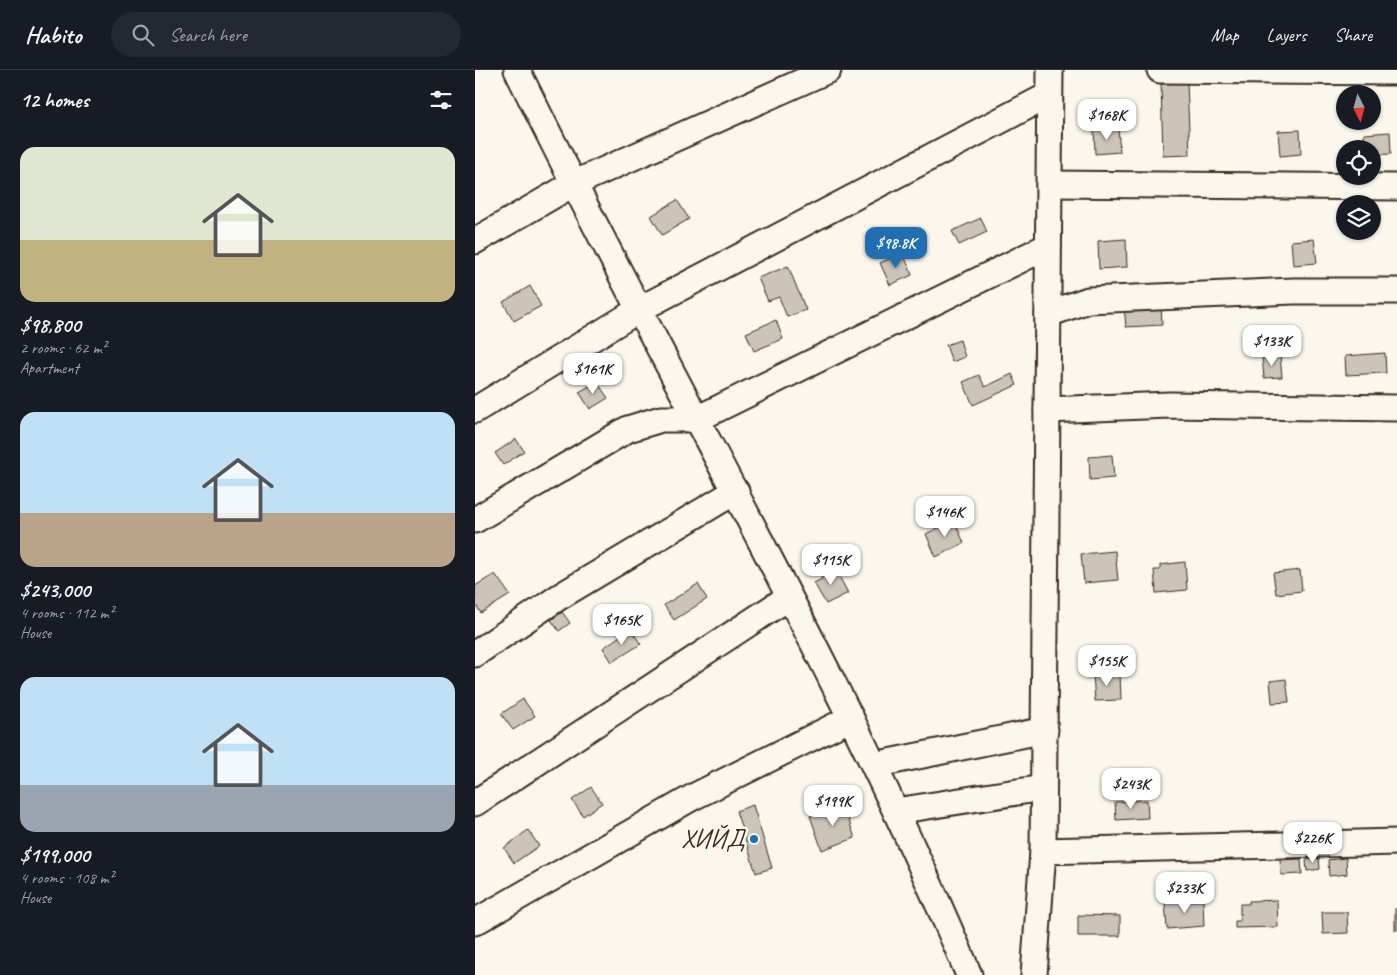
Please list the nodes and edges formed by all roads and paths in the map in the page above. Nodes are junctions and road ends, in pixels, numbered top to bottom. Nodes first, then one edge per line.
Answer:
1 (517, 70) edge
2 (828, 70) edge
3 (1050, 70) edge
4 (1160, 70) edge
5 (1397, 72) edge
6 (1049, 95) junction
7 (573, 184) junction
8 (1049, 184) junction
9 (1397, 188) edge
10 (475, 241) edge
11 (1048, 246) junction
12 (1397, 291) edge
13 (640, 309) junction
14 (1048, 314) junction
15 (1397, 408) edge
16 (475, 410) edge
17 (1047, 410) junction
18 (697, 419) junction
19 (736, 491) junction
20 (475, 520) edge
21 (789, 597) junction
22 (475, 654) edge
23 (851, 718) junction
24 (1045, 730) junction
25 (874, 765) junction
26 (1043, 788) junction
27 (475, 803) edge
28 (896, 811) junction
29 (1397, 842) edge
30 (1043, 851) junction
31 (475, 922) edge
32 (969, 975) edge
33 (1034, 975) edge

1 - 7 street
2 - 7 street
3 - 6 street
4 - 5 street
6 - 8 street
6 - 13 street
7 - 10 street
7 - 13 street
8 - 9 street
8 - 11 street
11 - 14 street
11 - 18 street
12 - 14 street
13 - 16 street
13 - 18 street
14 - 17 street
15 - 17 street
17 - 24 street
18 - 19 street
18 - 20 street
19 - 21 street
19 - 22 street
21 - 23 street
21 - 27 street
23 - 25 street
23 - 31 street
24 - 25 street
24 - 26 street
25 - 28 street
26 - 28 street
26 - 30 street
28 - 32 street
29 - 30 street
30 - 33 street

